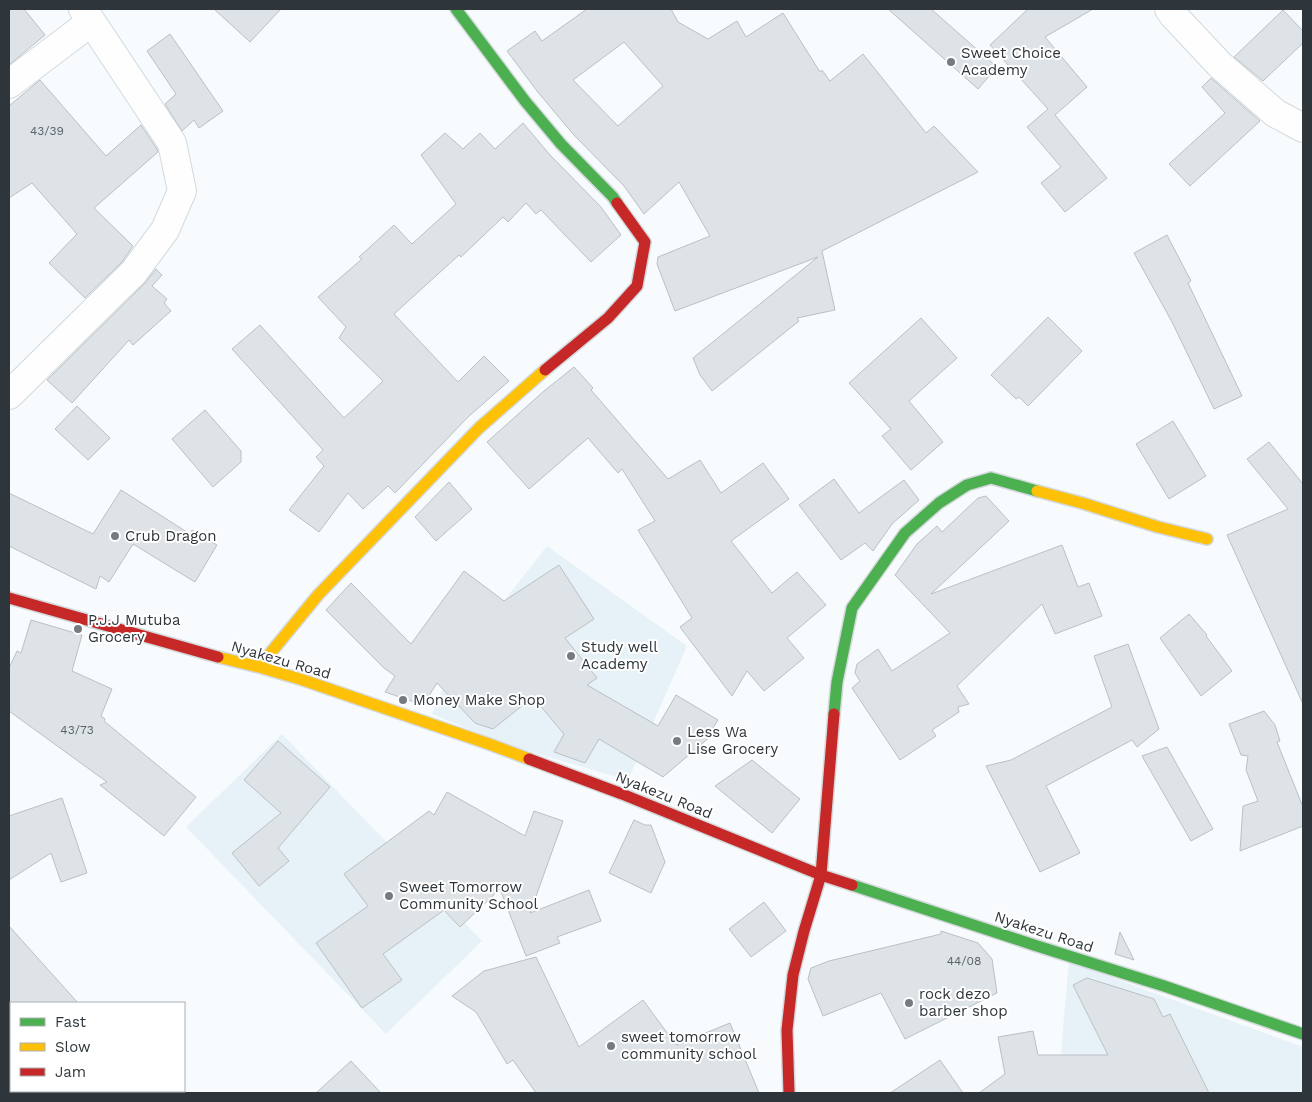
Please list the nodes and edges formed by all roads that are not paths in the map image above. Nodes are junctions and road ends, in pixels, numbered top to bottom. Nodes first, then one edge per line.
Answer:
1 (456, 9) edge
2 (1169, 9) edge
3 (87, 16) edge
4 (9, 84) edge
5 (1303, 128) edge
6 (9, 395) edge
7 (1207, 539) dead end
8 (9, 598) edge
9 (259, 667) junction
10 (821, 875) junction
11 (1303, 1034) edge
12 (789, 1093) edge

1 - 9 street
2 - 5 street
3 - 4 street
3 - 6 street
7 - 10 street
8 - 9 street, Nyakezu Road
9 - 10 street, Nyakezu Road
10 - 11 street, Nyakezu Road
10 - 12 street

